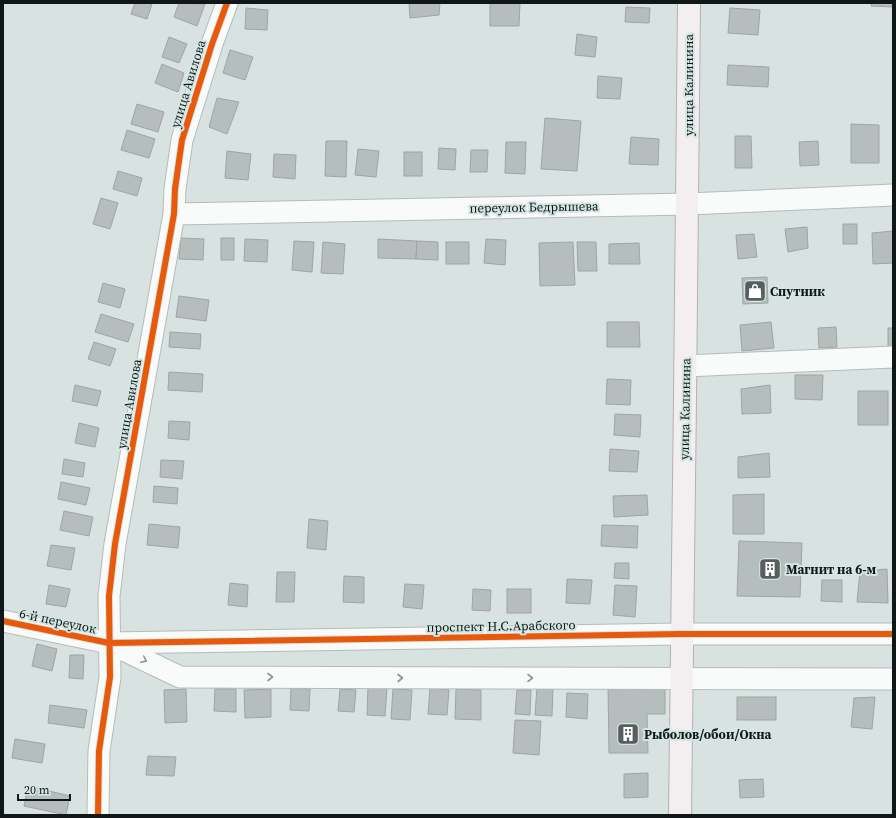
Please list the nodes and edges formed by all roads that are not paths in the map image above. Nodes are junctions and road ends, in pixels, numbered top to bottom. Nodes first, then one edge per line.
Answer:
1 (227, 3) edge
2 (689, 3) edge
3 (893, 195) edge
4 (688, 204) junction
5 (174, 214) junction
6 (893, 358) edge
7 (685, 366) junction
8 (3, 620) edge
9 (681, 634) junction
10 (893, 634) edge
11 (109, 643) junction
12 (681, 679) junction
13 (893, 680) edge
14 (98, 815) edge
15 (680, 815) edge

1 - 5 street, улица Авилова
2 - 4 main road, улица Калинина
3 - 4 street, переулок Бедрышева
4 - 5 street, переулок Бедрышева
4 - 7 main road, улица Калинина
5 - 11 street, улица Авилова
6 - 7 street
7 - 9 main road, улица Калинина
8 - 11 street, 6-й переулок
9 - 10 street, проспект Н.С.Арабского
9 - 11 street, проспект Н.С.Арабского
9 - 12 main road, улица Калинина
11 -> 12 street
11 - 14 street, улица Авилова
12 - 13 street
12 - 15 main road, улица Калинина

